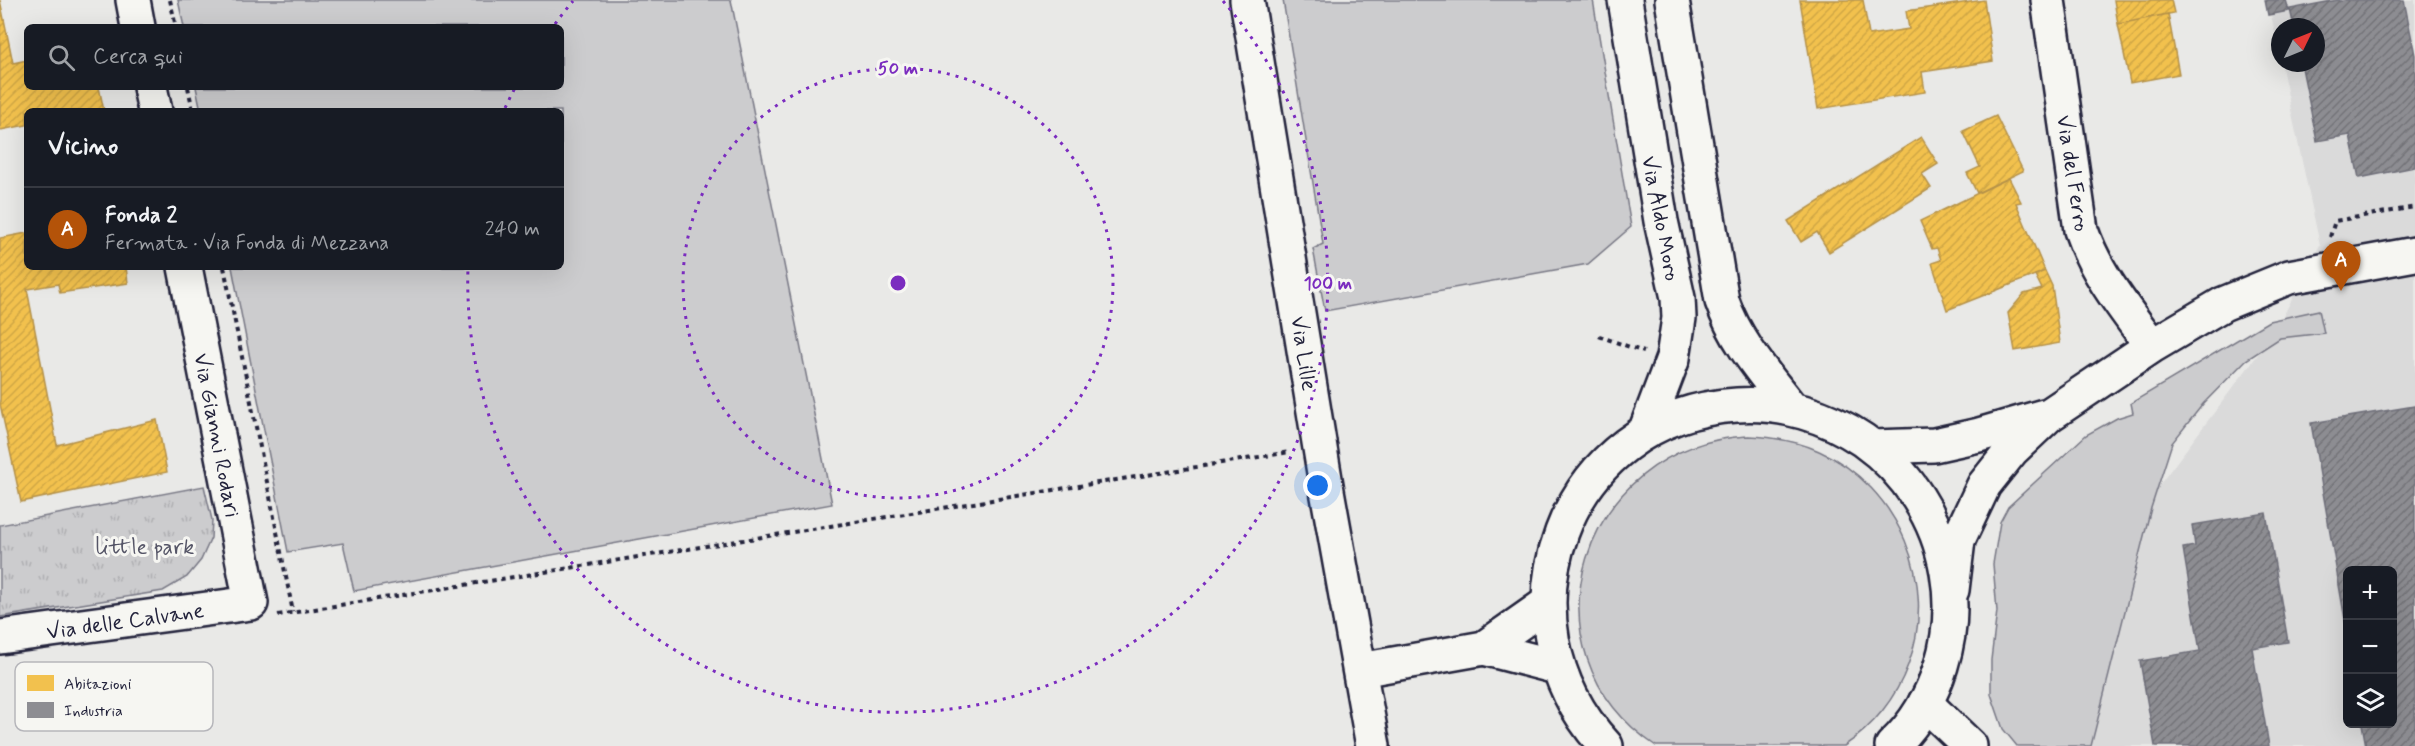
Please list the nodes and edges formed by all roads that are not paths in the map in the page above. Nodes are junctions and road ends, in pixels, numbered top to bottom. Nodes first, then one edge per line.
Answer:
1 (133, 0) edge
2 (1247, 0) edge
3 (1625, 0) edge
4 (1672, 0) edge
5 (2048, 0) edge
6 (137, 24) edge
7 (151, 90) edge
8 (154, 108) edge
9 (2415, 254) edge
10 (186, 270) edge
11 (2152, 346) junction
12 (1791, 408) junction
13 (2049, 415) junction
14 (1645, 432) junction
15 (1873, 447) junction
16 (251, 603) joint
17 (1548, 603) junction
18 (1950, 607) junction
19 (0, 637) edge
20 (1484, 648) junction
21 (1557, 667) junction
22 (1360, 670) junction
23 (1925, 704) junction
24 (1373, 746) edge
25 (1606, 746) edge
26 (1892, 746) edge
27 (1970, 746) edge

1 - 6 street
2 - 22 street, Via Lille
3 - 14 street, Via Aldo Moro
4 - 12 street, Via Aldo Moro
5 - 11 street, Via del Ferro
7 - 8 street
9 - 11 street
10 - 16 street, Via Gianni Rodari
11 - 13 street
12 - 14 street, Via Aldo Moro
12 - 15 street, Via Aldo Moro
13 - 15 street
13 - 18 street
14 - 17 street, Via Aldo Moro
15 - 18 street, Via Aldo Moro
16 - 19 street, Via delle Calvane
17 - 20 street
17 - 21 street, Via Aldo Moro
18 - 23 street, Via Aldo Moro
20 - 21 street
20 - 22 street
21 - 25 street, Via Aldo Moro
22 - 24 street
23 - 26 street, Via Aldo Moro
23 - 27 street

